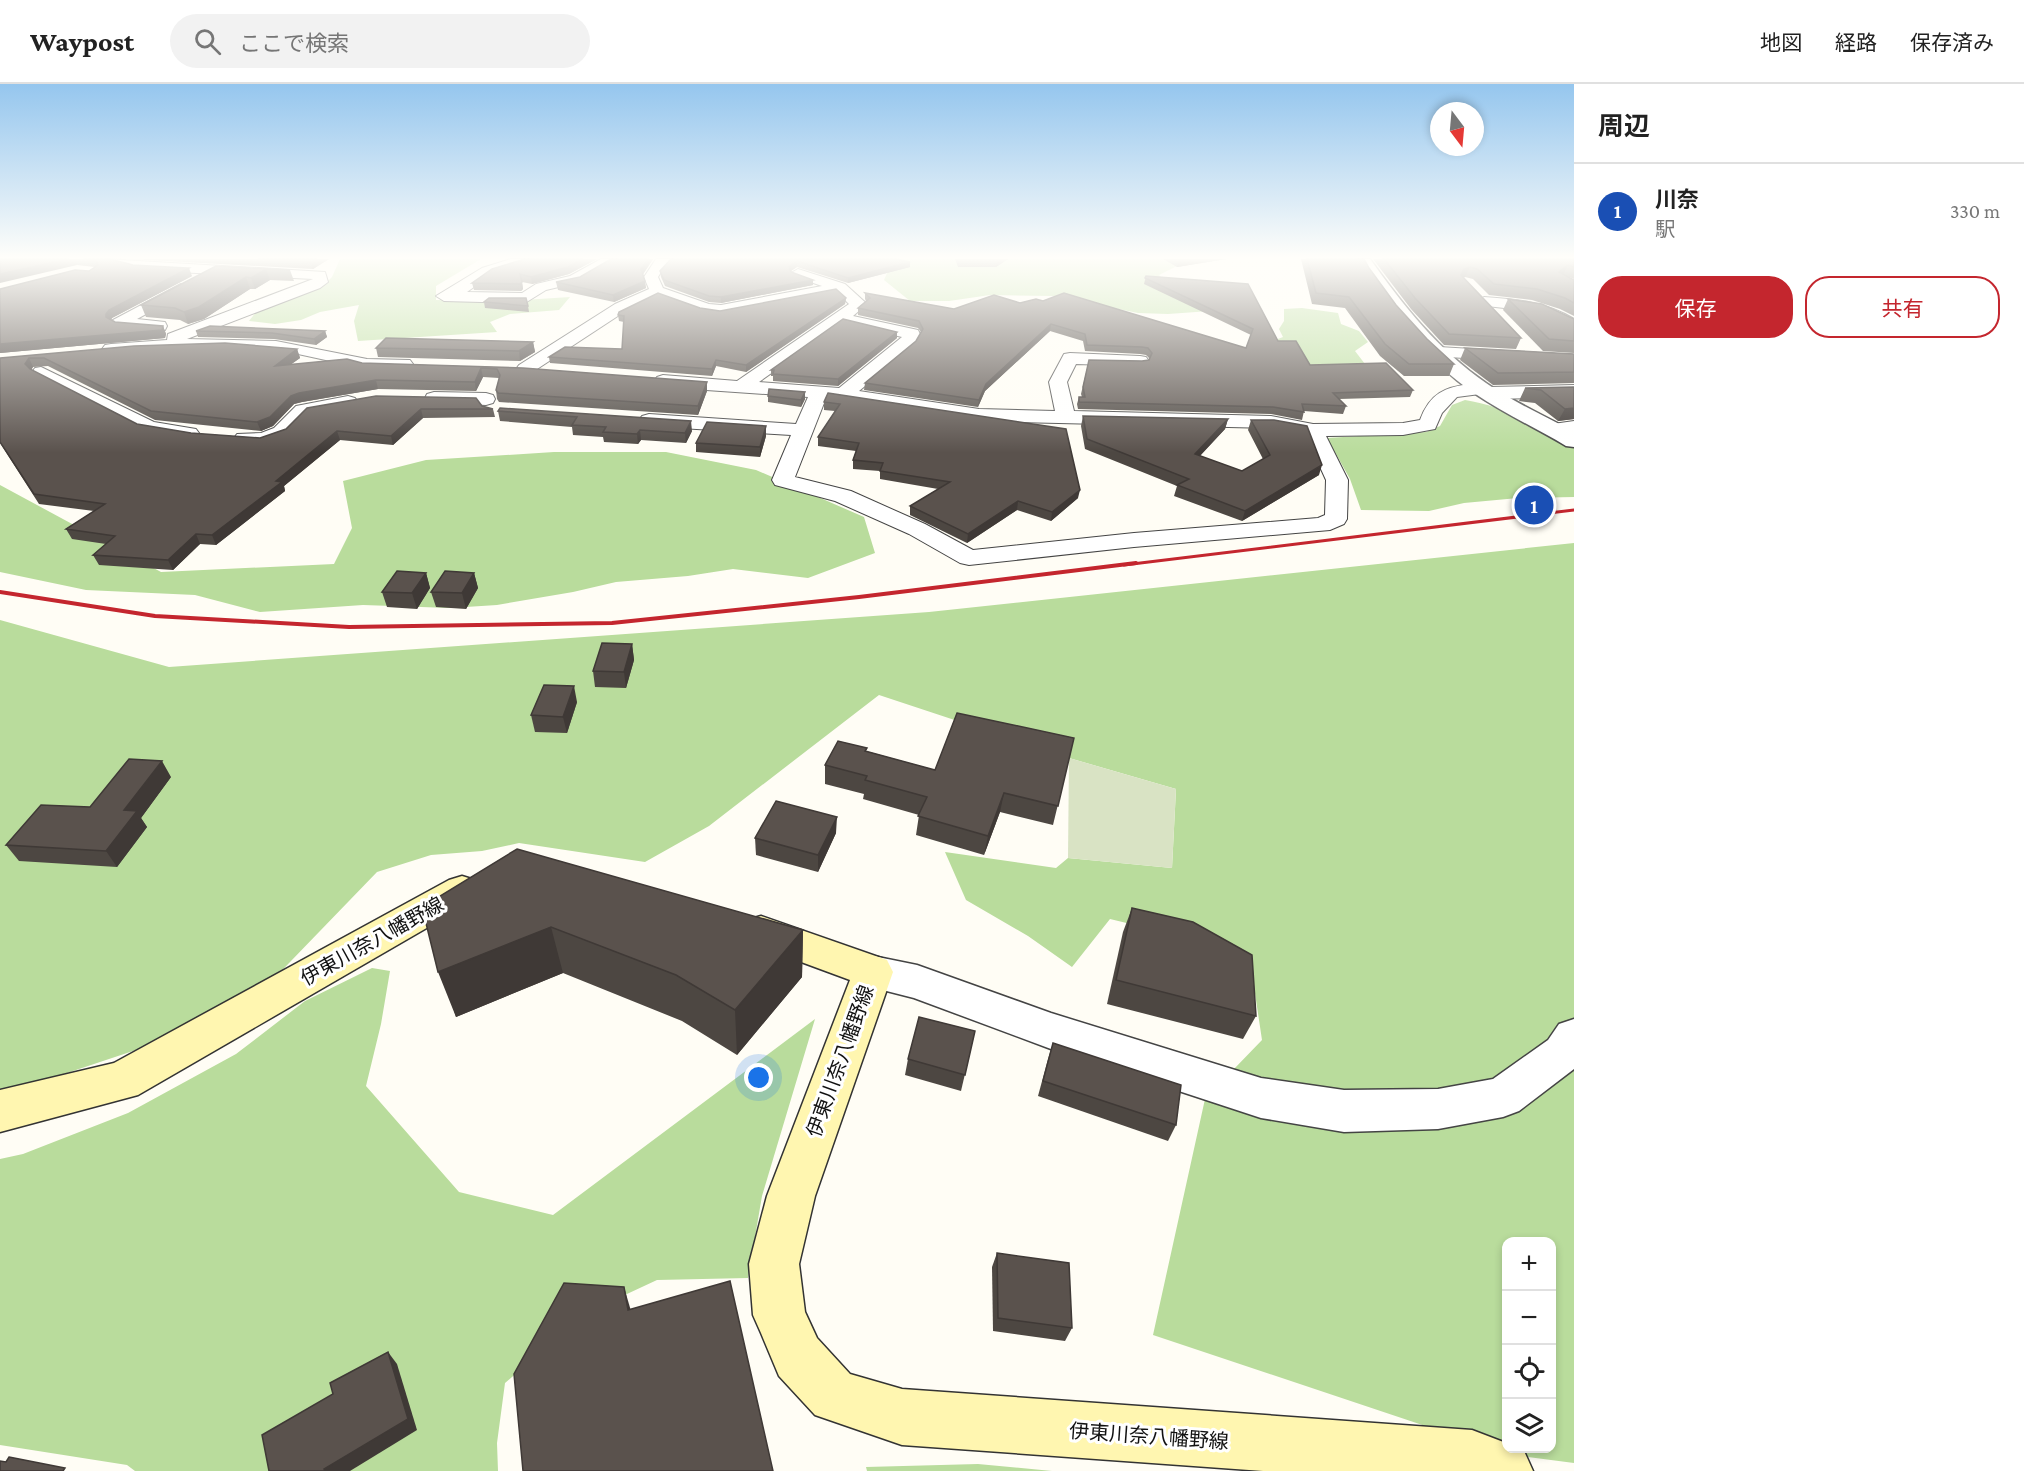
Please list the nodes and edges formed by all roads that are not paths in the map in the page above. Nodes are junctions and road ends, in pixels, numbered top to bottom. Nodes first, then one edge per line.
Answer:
1 (130, 324) edge
2 (208, 324) edge
3 (595, 324) edge
4 (833, 324) edge
5 (866, 324) edge
6 (1414, 324) edge
7 (196, 328) junction
8 (1522, 342) edge
9 (159, 345) junction
10 (1439, 352) junction
11 (96, 355) edge
12 (1537, 358) junction
13 (1574, 360) edge
14 (1140, 361) edge
15 (39, 362) junction
16 (72, 365) edge
17 (423, 365) edge
18 (525, 369) junction
19 (555, 372) edge
20 (21, 376) edge
21 (646, 380) edge
22 (740, 387) junction
23 (1485, 391) junction
24 (1574, 391) edge
25 (819, 393) junction
26 (843, 394) junction
27 (414, 398) edge
28 (368, 399) edge
29 (486, 399) junction
30 (503, 410) edge
31 (630, 418) edge
32 (1066, 418) junction
33 (1574, 427) edge
34 (1553, 429) junction
35 (804, 430) junction
36 (1313, 430) junction
37 (206, 435) edge
38 (229, 436) edge
39 (1574, 441) edge
40 (501, 877) edge
41 (719, 915) edge
42 (873, 972) junction
43 (1574, 1037) edge
44 (0, 1111) edge
45 (1504, 1471) edge

1 - 7 street
2 - 7 street
3 - 18 street
4 - 22 street
5 - 26 street
6 - 10 street
7 - 9 street
8 - 12 street
9 - 11 street
9 - 17 street
10 - 12 street
10 - 23 street
12 - 13 street
14 - 32 street
15 - 16 street
15 - 20 street
15 - 37 street
18 - 19 street
18 - 29 street
21 - 22 street
22 - 25 street
23 - 24 street
23 - 34 street
23 - 36 street
25 - 26 street
25 - 35 street
26 - 32 street
27 - 29 street
28 - 38 street
29 - 30 street
31 - 35 street
32 - 36 street
33 - 34 street
34 - 39 street
35 - 36 street
40 - 44 main road, 伊東川奈八幡野線
41 - 42 main road, 伊東川奈八幡野線
42 - 43 street
42 - 45 main road, 伊東川奈八幡野線

